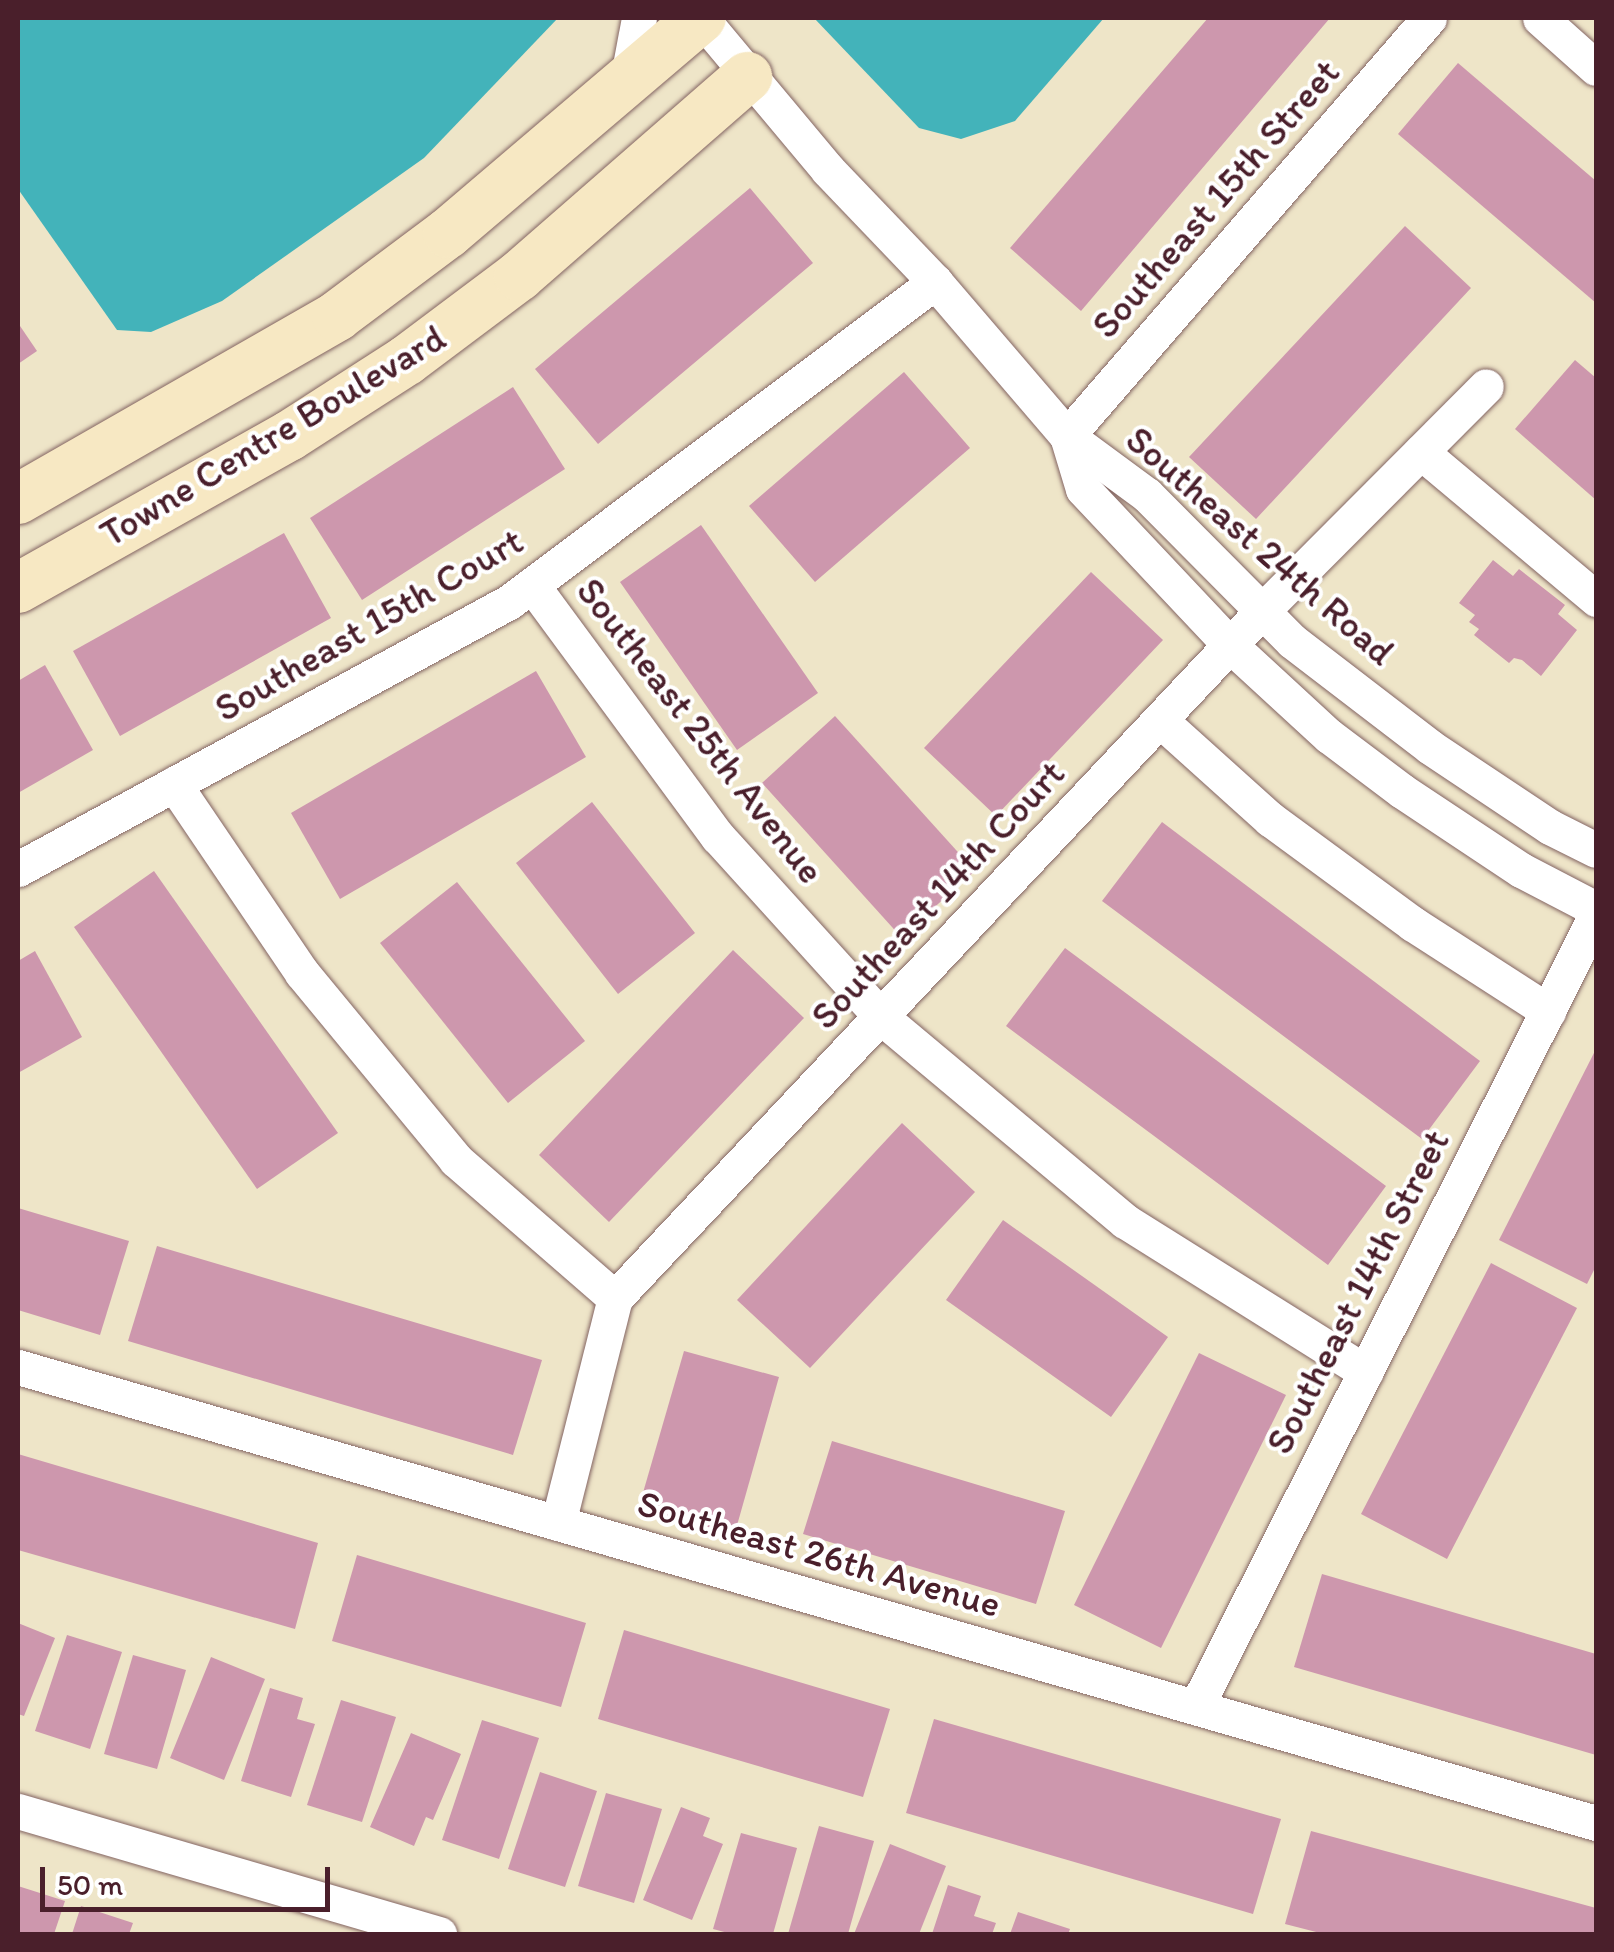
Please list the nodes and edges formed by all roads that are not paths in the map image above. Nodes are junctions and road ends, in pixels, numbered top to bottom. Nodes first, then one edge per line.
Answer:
1 (639, 18) edge
2 (701, 18) edge
3 (1429, 18) edge
4 (1540, 18) edge
5 (1596, 68) edge
6 (747, 76) junction
7 (627, 82) junction
8 (935, 282) junction
9 (1486, 386) dead end
10 (1067, 436) junction
11 (1420, 452) junction
12 (18, 499) edge
13 (532, 585) junction
14 (18, 588) edge
15 (1596, 599) edge
16 (1262, 610) junction
17 (1232, 646) junction
18 (1161, 720) junction
19 (174, 784) junction
20 (1596, 850) edge
21 (18, 869) edge
22 (1596, 912) edge
23 (1548, 1011) junction
24 (882, 1016) junction
25 (615, 1298) junction
26 (18, 1367) edge
27 (1366, 1372) junction
28 (558, 1523) junction
29 (1196, 1708) junction
30 (18, 1810) edge
31 (1596, 1823) edge
32 (438, 1934) edge

1 - 7 street
2 - 6 street, Southeast 24th Road
2 - 7 street, Towne Centre Boulevard
3 - 10 street, Southeast 15th Street
4 - 5 street
6 - 8 street, Southeast 24th Road
6 - 14 street, Towne Centre Boulevard
7 - 12 street, Towne Centre Boulevard
8 - 10 street, Southeast 24th Road
8 - 13 street, Southeast 15th Court
9 - 11 street, Southeast 14th Court
10 - 16 street, Southeast 24th Road
10 - 17 street, Southeast 24th Road
11 - 15 street
11 - 16 street, Southeast 14th Court
13 - 19 street, Southeast 15th Court
13 - 24 street, Southeast 25th Avenue
16 - 17 street, Southeast 14th Court
16 - 20 street, Southeast 24th Road
17 - 18 street, Southeast 14th Court
17 - 22 street, Southeast 24th Road
18 - 23 street
18 - 24 street, Southeast 14th Court
19 - 21 street, Southeast 15th Court
19 - 25 street
22 - 23 street, Southeast 14th Street
23 - 27 street, Southeast 14th Street
24 - 25 street, Southeast 14th Court
24 - 27 street, Southeast 25th Avenue
25 - 28 street, Southeast 14th Court
26 - 28 street, Southeast 26th Avenue
27 - 29 street, Southeast 14th Street
28 - 29 street, Southeast 26th Avenue
29 - 31 street, Southeast 26th Avenue
30 - 32 street

